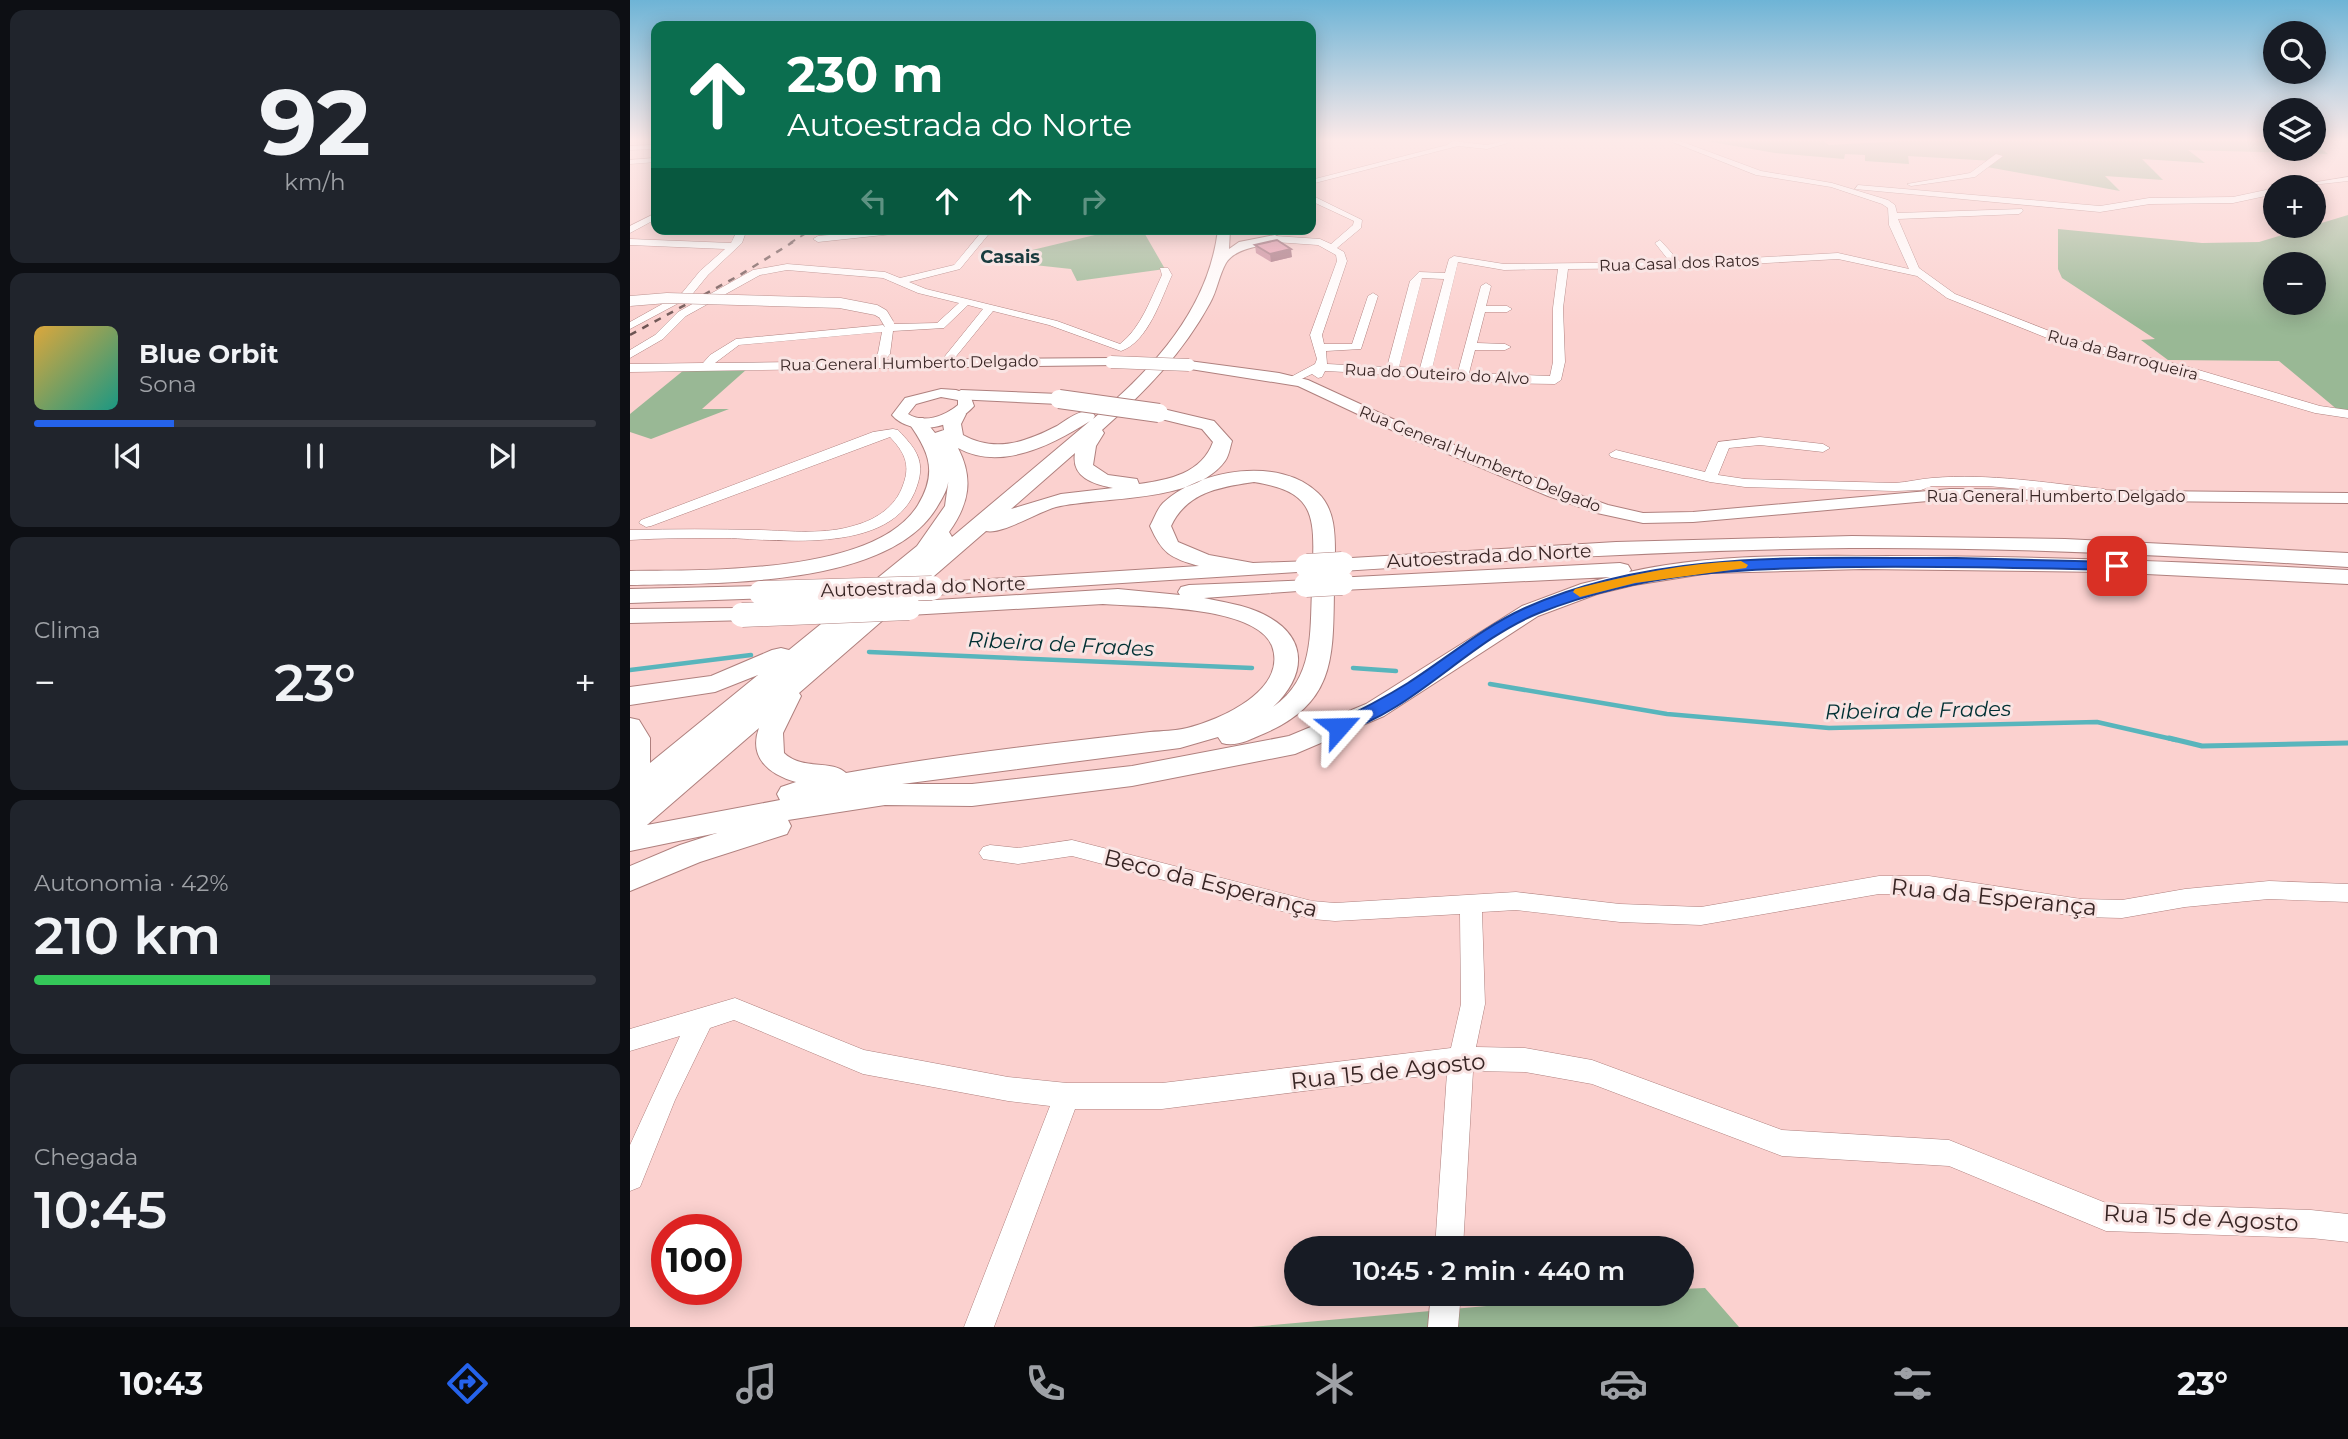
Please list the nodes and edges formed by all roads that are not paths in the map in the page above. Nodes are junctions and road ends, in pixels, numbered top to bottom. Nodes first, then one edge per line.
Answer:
1 (1322, 203) edge
2 (1886, 203) edge
3 (2020, 203) edge
4 (2142, 203) edge
5 (2038, 205) junction
6 (1895, 216) junction
7 (651, 219) edge
8 (630, 230) edge
9 (742, 235) edge
10 (842, 235) edge
11 (984, 235) edge
12 (1209, 235) edge
13 (1223, 235) edge
14 (1237, 235) edge
15 (818, 239) dead end
16 (1275, 239) junction
17 (1336, 241) junction
18 (630, 243) edge
19 (1660, 243) dead end
20 (733, 246) junction
21 (1220, 260) junction
22 (1677, 265) junction
23 (1563, 266) junction
24 (1164, 270) dead end
25 (1920, 274) junction
26 (1449, 279) junction
27 (900, 281) junction
28 (1486, 286) dead end
29 (1373, 296) dead end
30 (630, 301) edge
31 (966, 302) junction
32 (990, 308) junction
33 (1480, 309) junction
34 (1507, 309) dead end
35 (630, 326) edge
36 (889, 326) junction
37 (1470, 346) junction
38 (1504, 347) dead end
39 (1320, 348) junction
40 (881, 359) junction
41 (633, 364) edge
42 (707, 366) junction
43 (939, 367) junction
44 (1318, 367) junction
45 (1392, 372) junction
46 (1425, 372) junction
47 (1463, 375) junction
48 (1297, 381) junction
49 (915, 388) junction
50 (942, 393) junction
51 (961, 405) junction
52 (2348, 414) edge
53 (1086, 416) junction
54 (1156, 416) junction
55 (1106, 419) junction
56 (921, 422) junction
57 (1823, 448) dead end
58 (1616, 454) dead end
59 (1710, 478) junction
60 (1923, 491) junction
61 (2348, 498) edge
62 (646, 523) dead end
63 (630, 535) edge
64 (951, 550) junction
65 (916, 557) junction
66 (2348, 560) edge
67 (1716, 566) junction
68 (630, 569) edge
69 (1252, 569) junction
70 (745, 573) junction
71 (1342, 573) junction
72 (1307, 576) junction
73 (2348, 577) edge
74 (630, 578) edge
75 (630, 596) edge
76 (1104, 597) junction
77 (630, 616) edge
78 (824, 632) junction
79 (800, 678) junction
80 (630, 696) edge
81 (630, 727) edge
82 (1194, 736) junction
83 (630, 777) edge
84 (861, 780) junction
85 (918, 796) junction
86 (631, 821) edge
87 (989, 853) dead end
88 (630, 879) edge
89 (2348, 893) edge
90 (1475, 905) junction
91 (702, 1018) junction
92 (630, 1040) edge
93 (1461, 1059) junction
94 (1067, 1096) junction
95 (630, 1177) edge
96 (2348, 1228) edge
97 (1450, 1236) edge
98 (1445, 1306) edge
99 (979, 1327) edge
100 (1444, 1327) edge

1 - 17 street
2 - 6 street
3 - 5 street
4 - 5 street
5 - 6 street
6 - 25 street, Rua da Barroqueira
7 - 8 street
9 - 20 street
10 - 15 street
11 - 27 street
12 - 53 highway
13 - 21 highway
14 - 16 highway
16 - 17 street
16 - 21 highway
17 - 39 street
18 - 20 street
19 - 22 street
20 - 35 street
21 - 55 highway
22 - 23 street, Rua Casal dos Ratos
22 - 25 street, Rua Casal dos Ratos
23 - 26 street, Rua Casal dos Ratos
23 - 47 street, Rua do Outeiro do Alvo
24 - 32 street
25 - 52 street, Rua da Barroqueira
26 - 45 street
26 - 46 street
27 - 31 street
27 - 41 street
28 - 33 street
29 - 39 street
30 - 36 street, bridge
31 - 32 street
31 - 36 street
32 - 43 street
33 - 34 street
33 - 37 street
36 - 40 street
36 - 42 street
37 - 38 street
37 - 47 street
39 - 44 street
40 - 42 street, Rua General Humberto Delgado
40 - 43 main road, Rua General Humberto Delgado
40 - 49 main road
41 - 42 street, Rua General Humberto Delgado
43 - 48 main road, Rua General Humberto Delgado, bridge
43 - 49 main road
43 - 50 main road
44 - 45 street, Rua do Outeiro do Alvo
44 - 48 street
45 - 46 street, Rua do Outeiro do Alvo
46 - 47 street, Rua do Outeiro do Alvo
48 - 60 main road, Rua General Humberto Delgado
49 - 50 main road
49 - 56 main road
50 - 51 main road
51 - 53 highway
51 - 54 highway
51 - 56 main road
53 - 65 highway
54 - 55 highway
54 - 64 highway
55 - 64 highway
56 - 65 highway
56 - 70 highway
57 - 59 street
58 - 59 street
59 - 60 street
60 - 61 main road, Rua General Humberto Delgado
62 - 63 street
64 - 79 highway
65 - 78 highway
66 - 71 highway, Autoestrada do Norte
67 - 71 highway, Autoestrada do Norte
67 - 73 highway, Autoestrada do Norte
67 - 85 highway
68 - 70 highway
69 - 72 highway, Autoestrada do Norte
69 - 75 highway, Autoestrada do Norte, bridge
69 - 82 highway
70 - 74 highway
71 - 72 highway, Autoestrada do Norte, bridge
72 - 76 highway, Autoestrada do Norte
76 - 77 highway, Autoestrada do Norte, bridge
76 - 82 highway
78 - 80 highway
78 - 86 highway
79 - 84 highway
79 - 86 highway
81 - 83 highway
82 - 84 highway
84 - 86 highway
85 - 86 highway
85 - 88 highway
87 - 90 street, Beco da Esperança
89 - 90 street, Rua da Esperança
90 - 93 street
91 - 92 street, Rua 15 de Agosto
91 - 94 street, Rua 15 de Agosto
91 - 95 street
93 - 94 street, Rua 15 de Agosto
93 - 96 street, Rua 15 de Agosto
93 - 97 street
94 - 99 street
98 - 100 street

